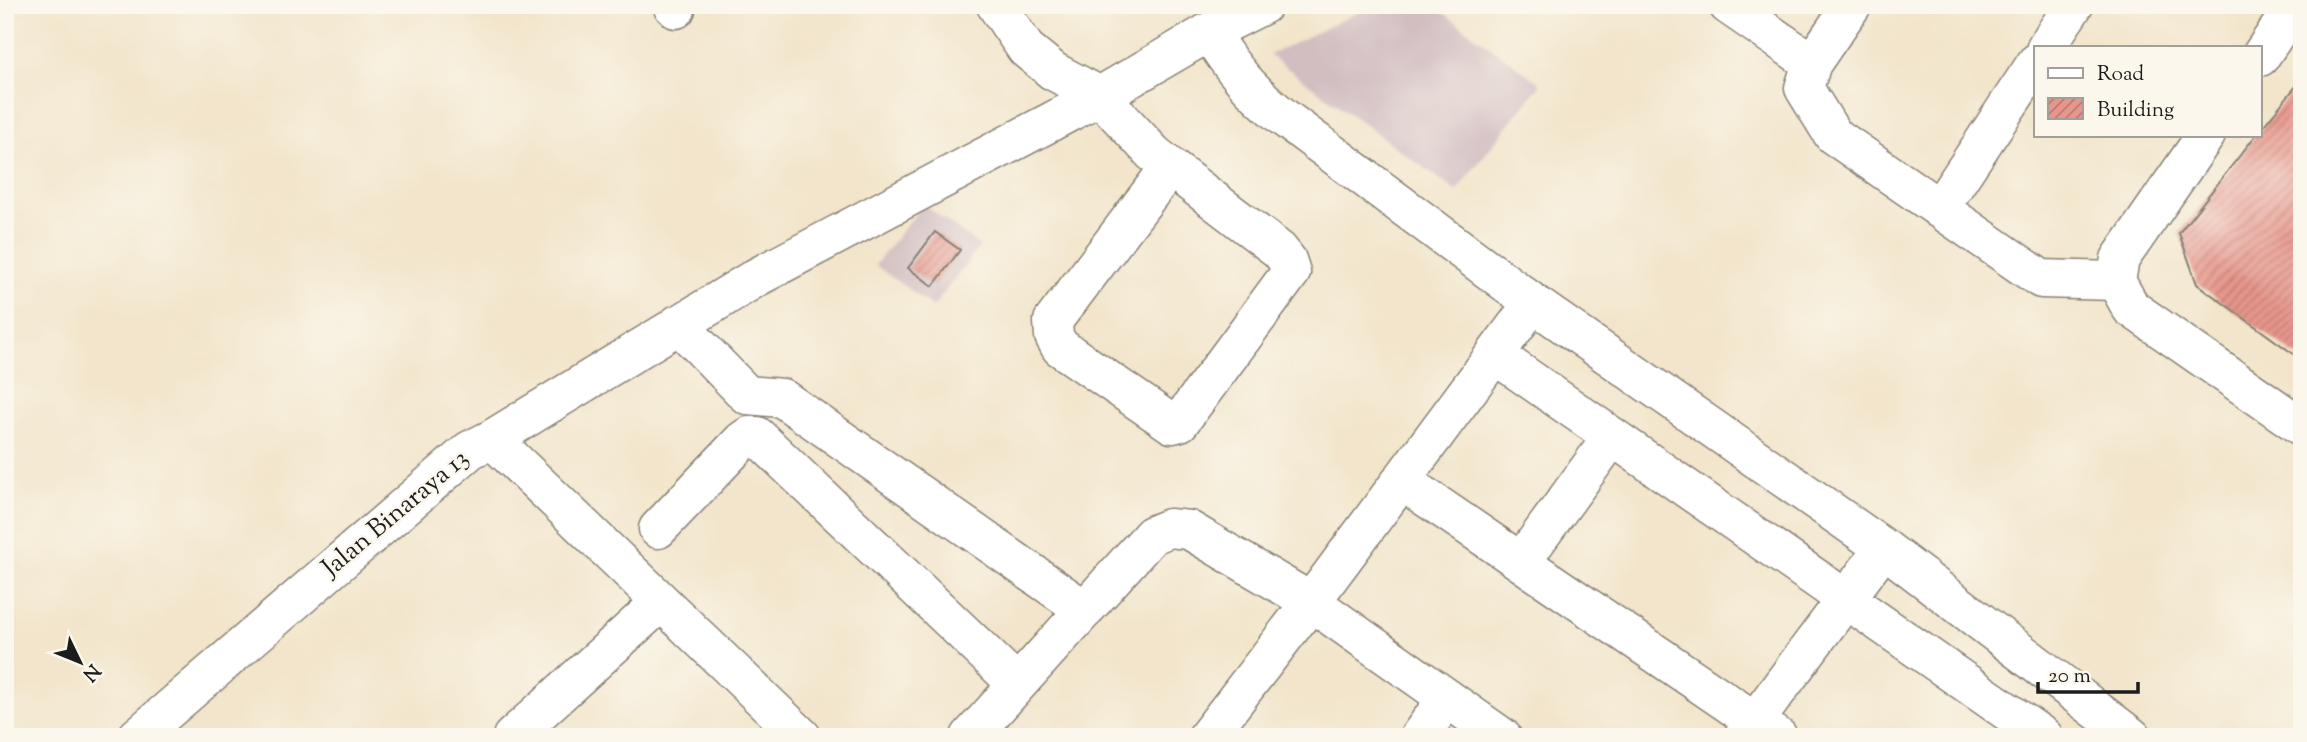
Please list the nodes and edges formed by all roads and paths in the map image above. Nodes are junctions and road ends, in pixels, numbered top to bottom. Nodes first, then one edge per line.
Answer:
1 (996, 5) edge
2 (1263, 5) edge
3 (1728, 5) edge
4 (1852, 5) edge
5 (2074, 5) edge
6 (2295, 5) edge
7 (1209, 33) junction
8 (2047, 46) edge
9 (2262, 54) edge
10 (1812, 63) junction
11 (2034, 66) edge
12 (1100, 96) junction
13 (2205, 136) edge
14 (1170, 167) junction
15 (1939, 209) junction
16 (2116, 281) junction
17 (1533, 303) junction
18 (678, 324) junction
19 (1494, 355) junction
20 (747, 395) junction
21 (2302, 427) edge
22 (757, 436) junction
23 (1612, 437) junction
24 (492, 439) junction
25 (1402, 481) junction
26 (658, 529) dead end
27 (1884, 548) junction
28 (1521, 562) junction
29 (1844, 599) junction
30 (661, 602) junction
31 (1311, 602) junction
32 (1085, 610) junction
33 (1017, 684) junction
34 (1447, 698) junction
35 (1759, 731) edge
36 (136, 737) edge
37 (512, 737) edge
38 (802, 737) edge
39 (970, 737) edge
40 (1207, 737) edge
41 (1419, 737) edge
42 (1502, 737) edge
43 (2044, 737) edge
44 (2132, 737) edge

1 - 12 street
2 - 7 street
3 - 10 street
4 - 10 street
5 - 8 street
6 - 9 street
7 - 12 street
7 - 17 street
10 - 15 street
11 - 15 street
12 - 14 street
12 - 18 street
13 - 16 street
14 - 14 street
15 - 16 street
16 - 21 street
17 - 19 street
17 - 27 street
18 - 20 street
18 - 24 street
19 - 23 street
19 - 25 street
20 - 22 street
20 - 32 street
22 - 26 street
22 - 33 street
23 - 28 street
23 - 29 street
24 - 30 street, Jalan Binaraya 13
24 - 36 street, Jalan Binaraya 13
25 - 28 street
25 - 31 street
27 - 29 street
27 - 44 street
28 - 35 street
29 - 35 street
29 - 43 street
30 - 37 street
30 - 38 street, Jalan Binaraya 13
31 - 32 street
31 - 34 street
31 - 40 street
32 - 33 street
33 - 39 street
34 - 41 street
34 - 42 street

